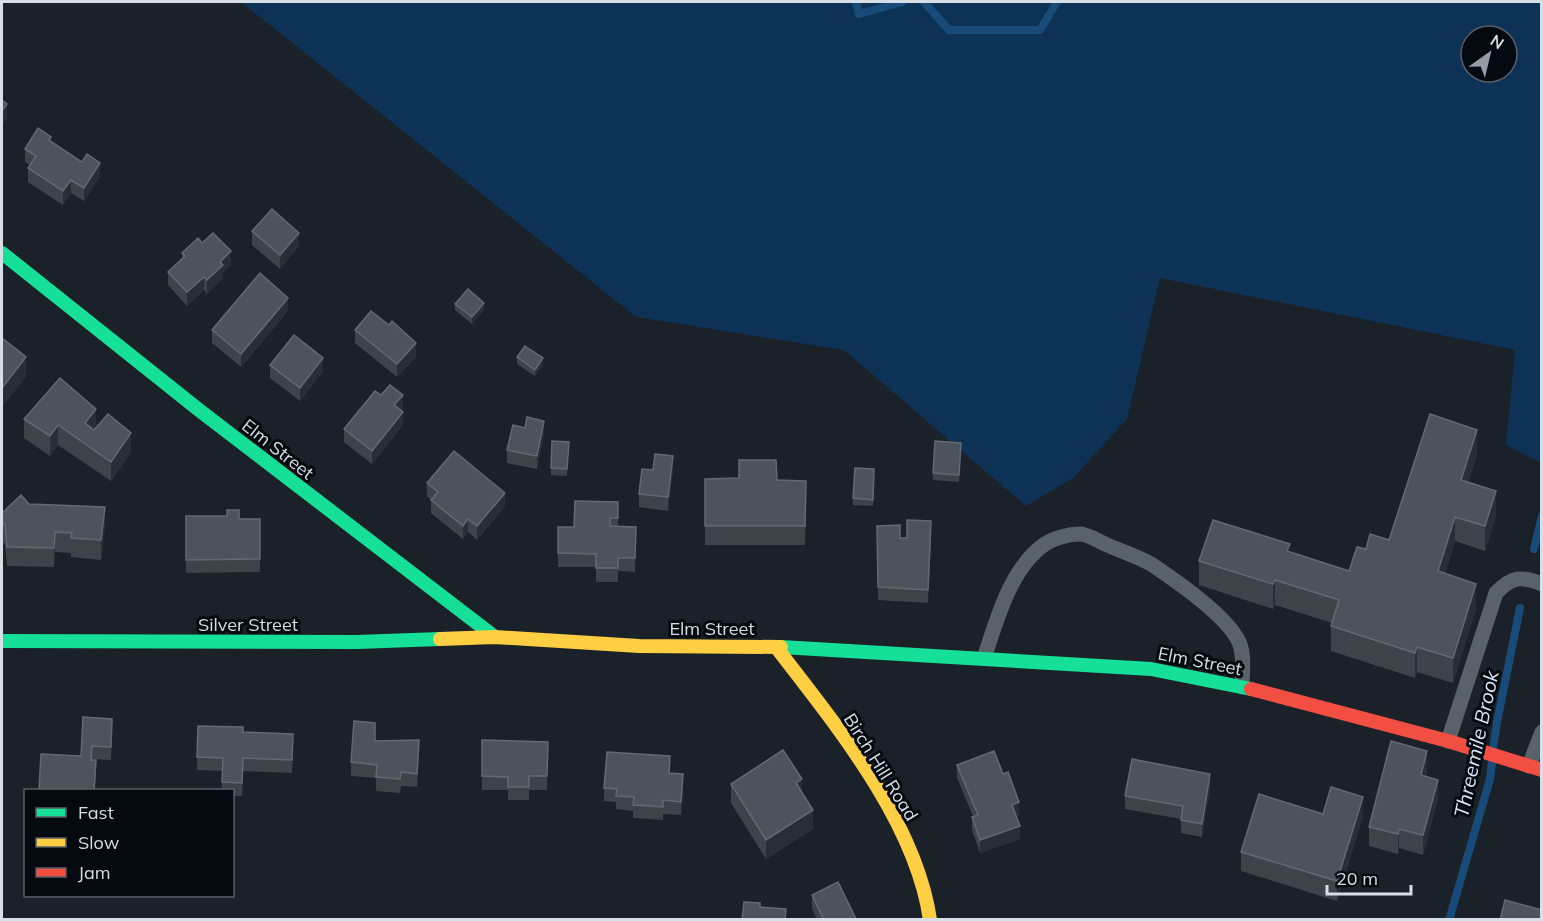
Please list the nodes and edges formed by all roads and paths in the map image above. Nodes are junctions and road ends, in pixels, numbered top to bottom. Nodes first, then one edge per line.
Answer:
1 (2, 253) edge
2 (1542, 584) edge
3 (495, 637) junction
4 (2, 641) edge
5 (776, 647) junction
6 (984, 658) junction
7 (1242, 687) junction
8 (1542, 732) edge
9 (1448, 741) junction
10 (1535, 768) edge
11 (930, 920) edge

1 - 3 street, Elm Street
2 - 9 lane
3 - 4 street, Silver Street
3 - 5 street, Elm Street
5 - 6 street, Elm Street
5 - 11 street, Birch Hill Road
6 - 7 street, Elm Street
6 - 7 lane
7 - 9 street, Elm Street
8 - 10 lane
9 - 10 street, Elm Street

